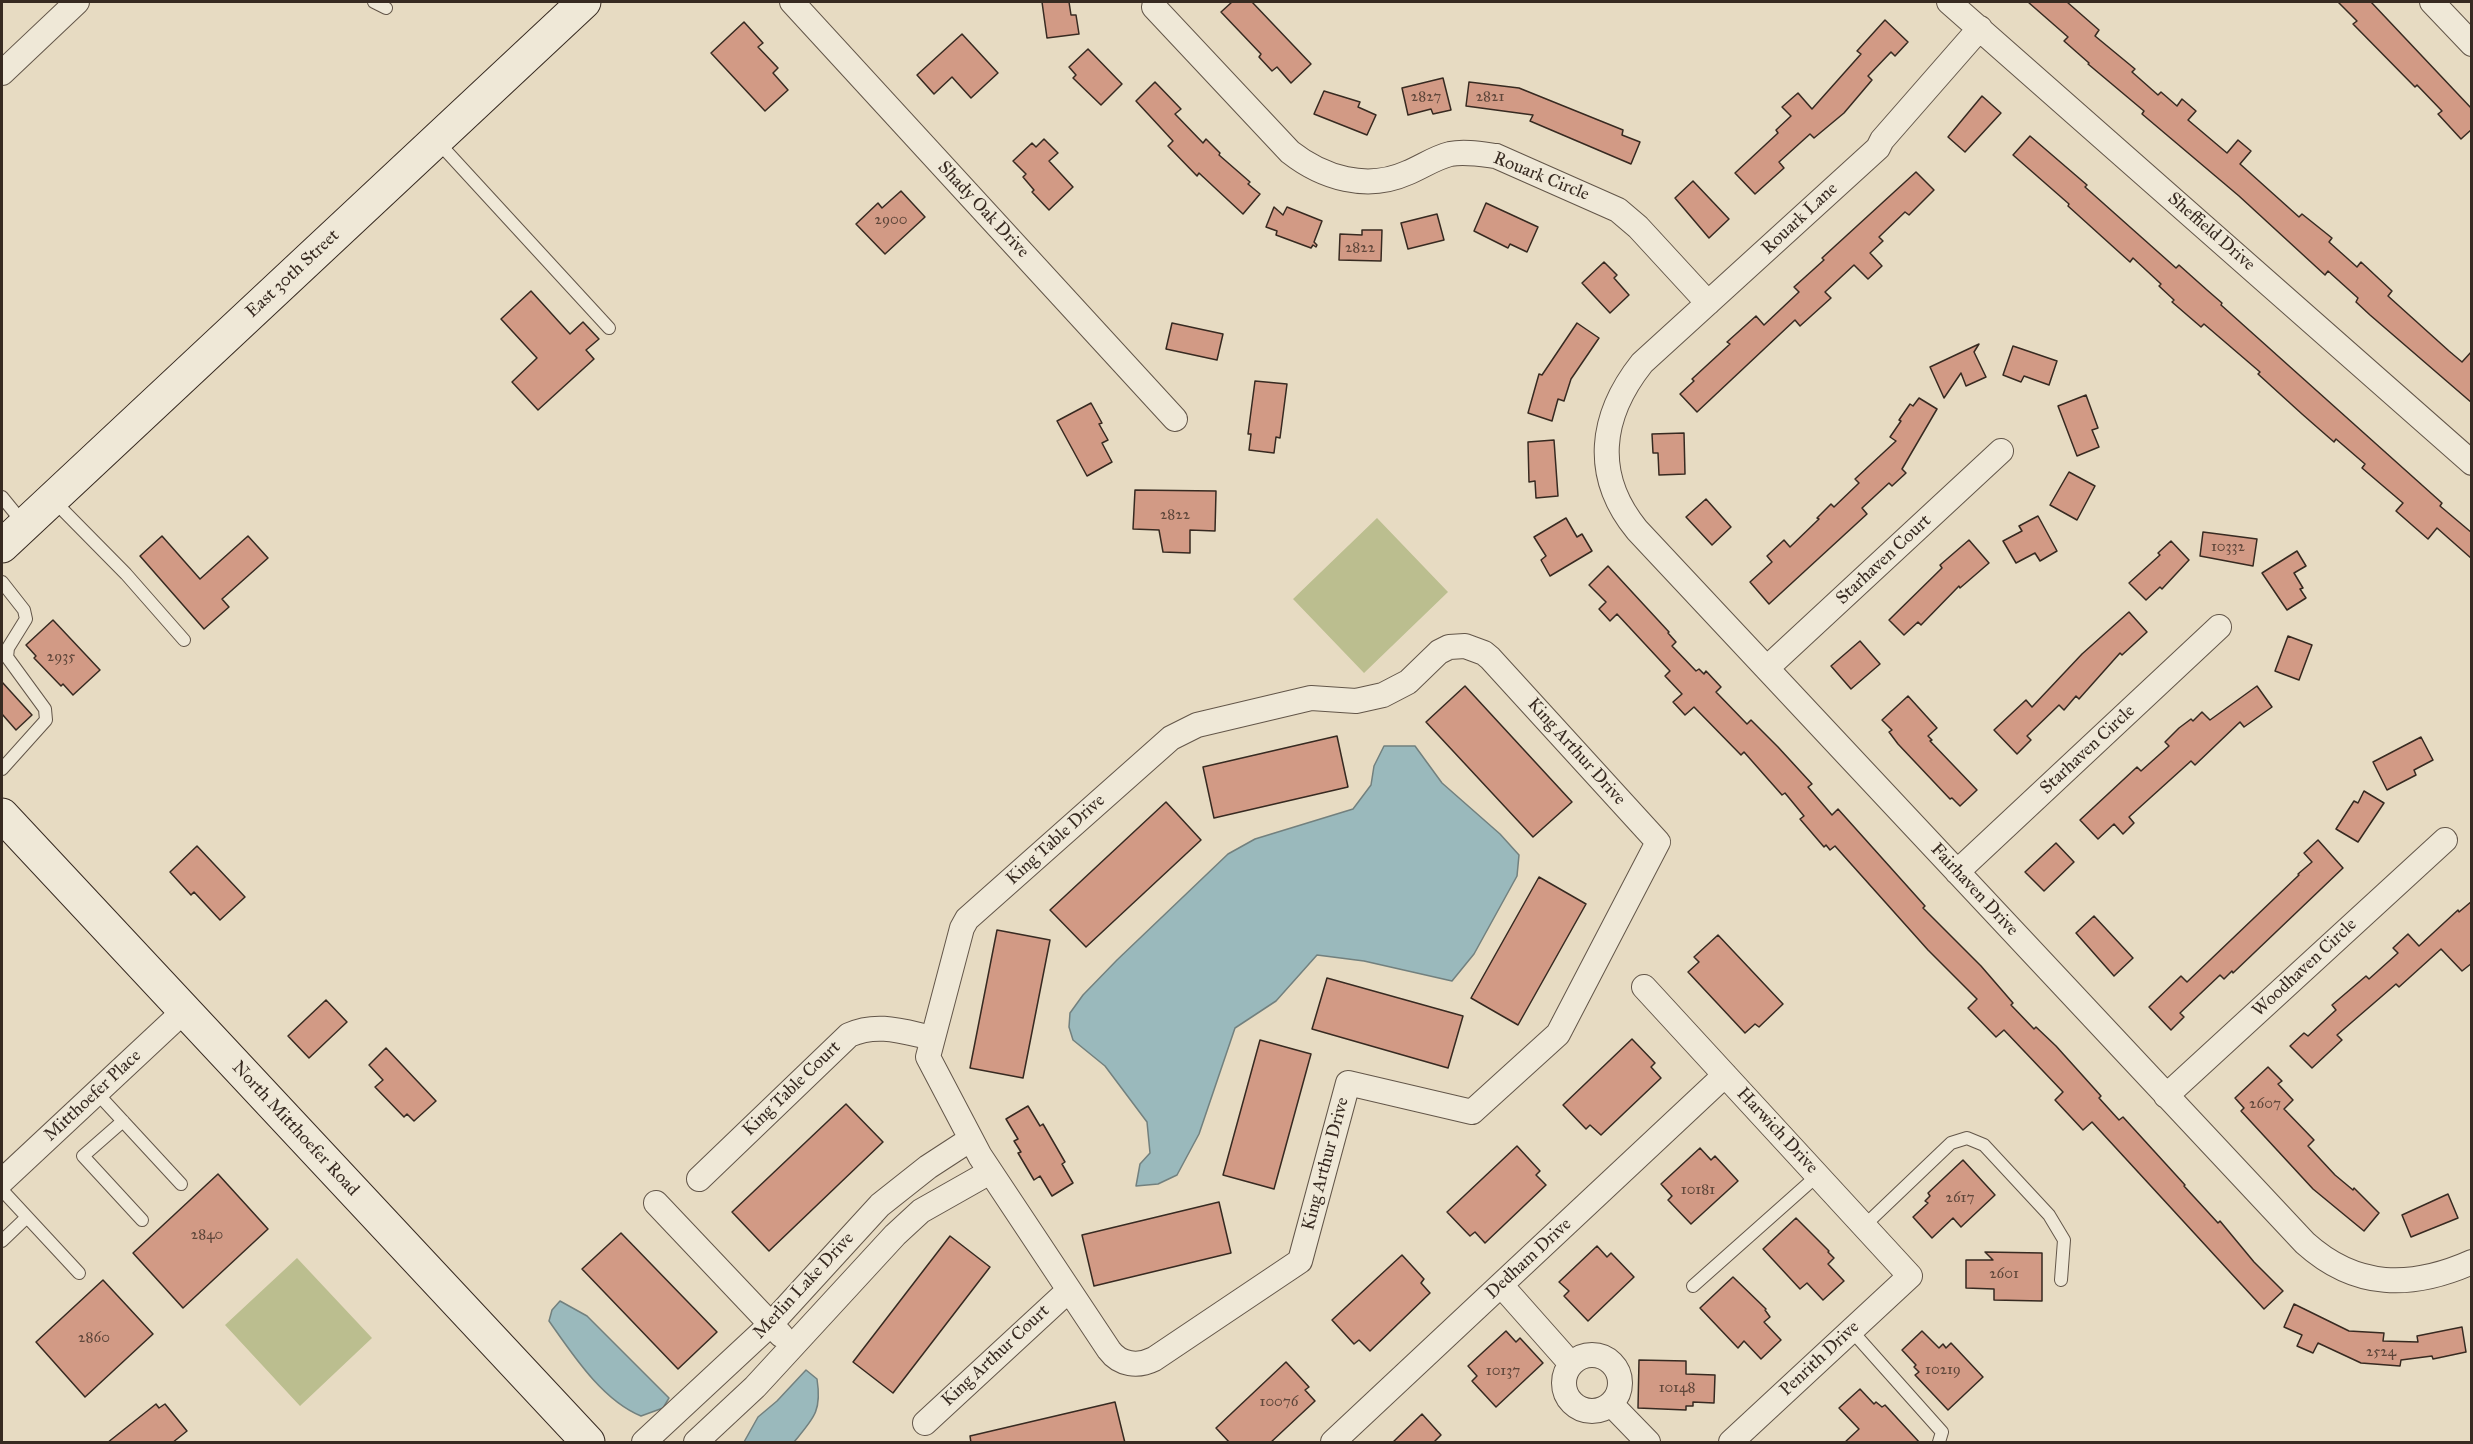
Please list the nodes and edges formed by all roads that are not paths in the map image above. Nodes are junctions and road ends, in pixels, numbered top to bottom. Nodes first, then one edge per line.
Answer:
1 (77, 2) edge
2 (374, 2) edge
3 (792, 2) edge
4 (1949, 2) edge
5 (2432, 2) edge
6 (574, 5) edge
7 (1154, 7) dead end
8 (386, 8) dead end
9 (1980, 28) junction
10 (2472, 44) edge
11 (2, 73) edge
12 (436, 140) junction
13 (1708, 303) junction
14 (609, 328) dead end
15 (1615, 405) joint
16 (1175, 418) dead end
17 (2001, 451) dead end
18 (2472, 463) edge
19 (2, 497) edge
20 (52, 499) junction
21 (13, 535) edge
22 (2, 582) edge
23 (2219, 627) dead end
24 (184, 640) dead end
25 (1767, 668) junction
26 (1383, 695) joint
27 (2, 769) edge
28 (2, 815) edge
29 (2445, 840) dead end
30 (1957, 872) junction
31 (1644, 987) dead end
32 (184, 1011) junction
33 (933, 1038) junction
34 (1725, 1075) junction
35 (96, 1092) junction
36 (2166, 1096) junction
37 (123, 1121) junction
38 (980, 1156) junction
39 (1818, 1175) junction
40 (699, 1179) dead end
41 (2, 1181) edge
42 (181, 1184) dead end
43 (2, 1190) edge
44 (656, 1203) dead end
45 (27, 1217) junction
46 (142, 1220) dead end
47 (1864, 1226) junction
48 (2, 1241) edge
49 (2472, 1262) edge
50 (79, 1273) dead end
51 (1910, 1276) joint
52 (2061, 1280) dead end
53 (1501, 1285) junction
54 (1693, 1286) dead end
55 (1069, 1290) junction
56 (771, 1324) junction
57 (1851, 1330) junction
58 (793, 1348) junction
59 (1571, 1364) junction
60 (1611, 1404) junction
61 (925, 1423) dead end
62 (588, 1443) edge
63 (644, 1443) edge
64 (696, 1443) edge
65 (1333, 1443) edge
66 (1648, 1443) edge
67 (1731, 1443) edge
68 (1939, 1443) edge

1 - 11 street
2 - 8 lane
3 - 16 street, Shady Oak Drive
4 - 9 street, Sheffield Drive
5 - 10 street
6 - 12 main road, East 30th Street
7 - 13 street, Rouark Circle
9 - 13 street, Rouark Lane
9 - 18 street, Sheffield Drive
12 - 14 lane
12 - 20 main road, East 30th Street
13 - 15 street, Rouark Lane
15 - 25 street, Fairhaven Drive
17 - 25 street, Starhaven Court
19 - 21 lane
20 - 21 main road, East 30th Street
20 - 24 lane
22 - 27 lane
23 - 30 street, Starhaven Circle
25 - 30 street, Fairhaven Drive
26 - 33 street, King Table Drive
26 - 55 street, King Arthur Drive
28 - 32 main road, North Mitthoefer Road
29 - 36 street, Woodhaven Circle
30 - 36 street, Fairhaven Drive
31 - 34 street, Harwich Drive
32 - 35 street, Mitthoefer Place
32 - 62 main road, North Mitthoefer Road
33 - 38 street, King Table Drive
33 - 40 street, King Table Court
34 - 39 street, Harwich Drive
34 - 53 street, Dedham Drive
35 - 37 lane
35 - 41 street, Mitthoefer Place
36 - 49 street, Fairhaven Drive
37 - 42 lane
37 - 46 lane
38 - 55 street, King Arthur Drive
38 - 56 street, Merlin Lake Drive
38 - 58 street, Merlin Lake Drive
39 - 47 street, Harwich Drive
39 - 54 lane
43 - 45 lane
44 - 56 street
45 - 48 lane
45 - 50 lane
47 - 51 street, Harwich Drive
47 - 52 lane
51 - 57 street, Penrith Drive
53 - 59 street
53 - 65 street, Dedham Drive
55 - 61 street, King Arthur Court
56 - 58 street
56 - 63 street, Merlin Lake Drive
57 - 67 street, Penrith Drive
57 - 68 lane
58 - 64 street, Merlin Lake Drive
59 - 60 street
59 - 60 street
60 - 66 street

